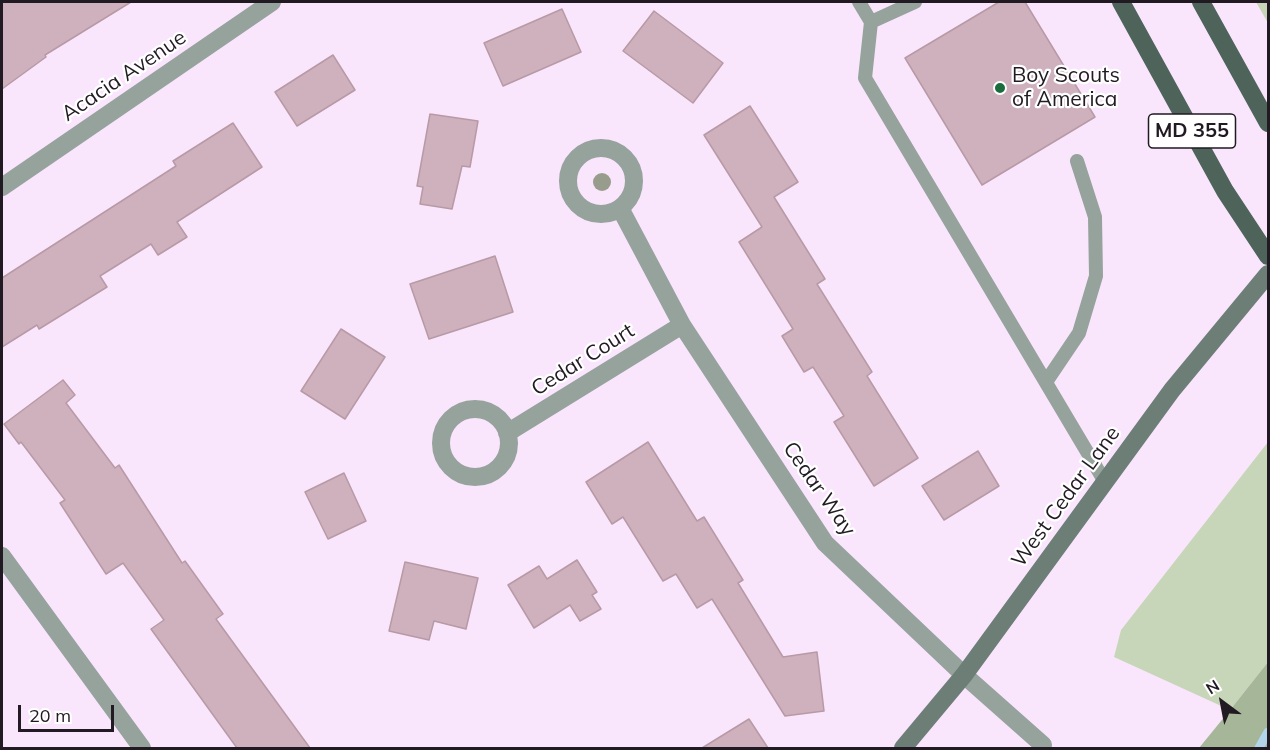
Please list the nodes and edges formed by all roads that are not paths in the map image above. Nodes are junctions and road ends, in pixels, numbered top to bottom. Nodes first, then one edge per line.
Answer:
1 (272, 2) edge
2 (859, 2) edge
3 (915, 2) edge
4 (1121, 2) edge
5 (1201, 2) edge
6 (872, 22) junction
7 (1269, 123) edge
8 (1077, 161) dead end
9 (2, 187) edge
10 (620, 208) dead end
11 (1269, 256) edge
12 (1269, 274) edge
13 (682, 325) junction
14 (1046, 382) junction
15 (507, 433) dead end
16 (1105, 482) junction
17 (2, 556) edge
18 (964, 675) junction
19 (1043, 746) dead end
20 (142, 748) edge
21 (903, 748) edge

1 - 9 street, Acacia Avenue
2 - 6 lane
3 - 6 lane
4 - 11 main road, MD 355
5 - 7 main road, MD 355
6 - 14 lane
8 - 14 lane
10 - 13 street, Cedar Way
12 - 16 main road, West Cedar Lane
13 - 15 street, Cedar Court
13 - 18 street, Cedar Way
14 - 16 lane
16 - 18 main road, West Cedar Lane
17 - 20 street
18 - 19 street, Cedar Way
18 - 21 main road, West Cedar Lane

